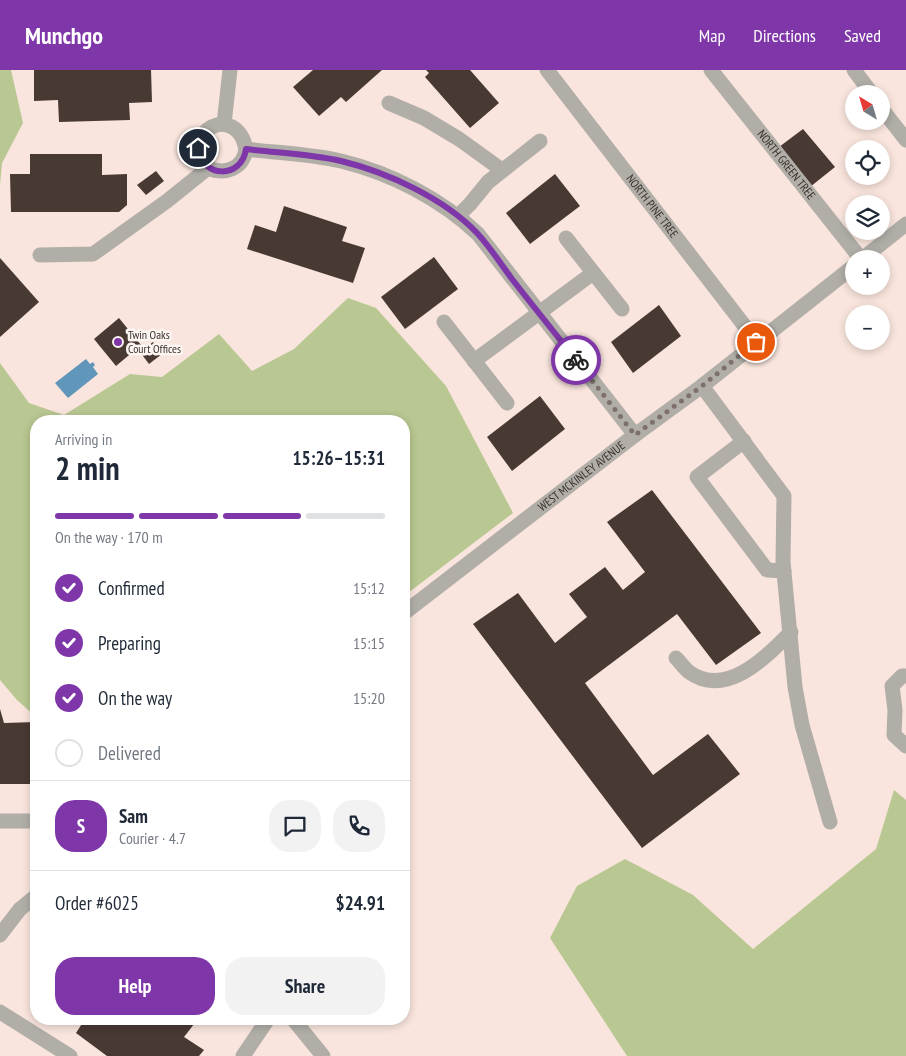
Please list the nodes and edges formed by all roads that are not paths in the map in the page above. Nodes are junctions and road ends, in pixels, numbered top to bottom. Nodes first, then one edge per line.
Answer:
1 (230, 70) edge
2 (548, 70) edge
3 (711, 70) edge
4 (854, 70) edge
5 (865, 85) edge
6 (389, 103) dead end
7 (890, 120) edge
8 (224, 124) junction
9 (540, 140) dead end
10 (906, 140) edge
11 (246, 149) junction
12 (208, 168) junction
13 (502, 170) junction
14 (458, 216) junction
15 (906, 224) edge
16 (566, 238) dead end
17 (855, 250) edge
18 (873, 250) edge
19 (40, 255) dead end
20 (593, 273) junction
21 (845, 273) edge
22 (622, 309) dead end
23 (539, 313) junction
24 (444, 322) dead end
25 (756, 342) junction
26 (474, 361) junction
27 (702, 386) junction
28 (507, 403) dead end
29 (635, 435) junction
30 (744, 441) junction
31 (784, 571) junction
32 (410, 608) edge
33 (791, 632) junction
34 (676, 658) dead end
35 (906, 676) edge
36 (906, 746) edge
37 (30, 820) edge
38 (0, 821) edge
39 (830, 822) dead end
40 (30, 901) edge
41 (0, 935) edge
42 (0, 1012) edge
43 (264, 1025) edge
44 (298, 1025) edge
45 (70, 1056) edge
46 (243, 1056) edge
47 (323, 1056) edge

1 - 8 street
2 - 25 street, NORTH PINE TREE
3 - 17 street, NORTH GREEN TREE
4 - 5 street
6 - 13 street
7 - 10 street
8 - 11 street
8 - 12 street
9 - 13 street
11 - 12 street
11 - 14 street
12 - 19 street
13 - 14 street
14 - 23 street
15 - 18 street
16 - 20 street
20 - 22 street
20 - 23 street
21 - 25 street, WEST MCKINLEY AVENUE
23 - 26 street
23 - 29 street
24 - 26 street
25 - 27 street, WEST MCKINLEY AVENUE
26 - 28 street
27 - 29 street, WEST MCKINLEY AVENUE
27 - 30 street
29 - 32 street, WEST MCKINLEY AVENUE
30 - 31 street
30 - 31 street
31 - 33 street
33 - 34 street
33 - 39 street
35 - 36 street
37 - 38 street
40 - 41 street
42 - 45 street
43 - 46 street
44 - 47 street

